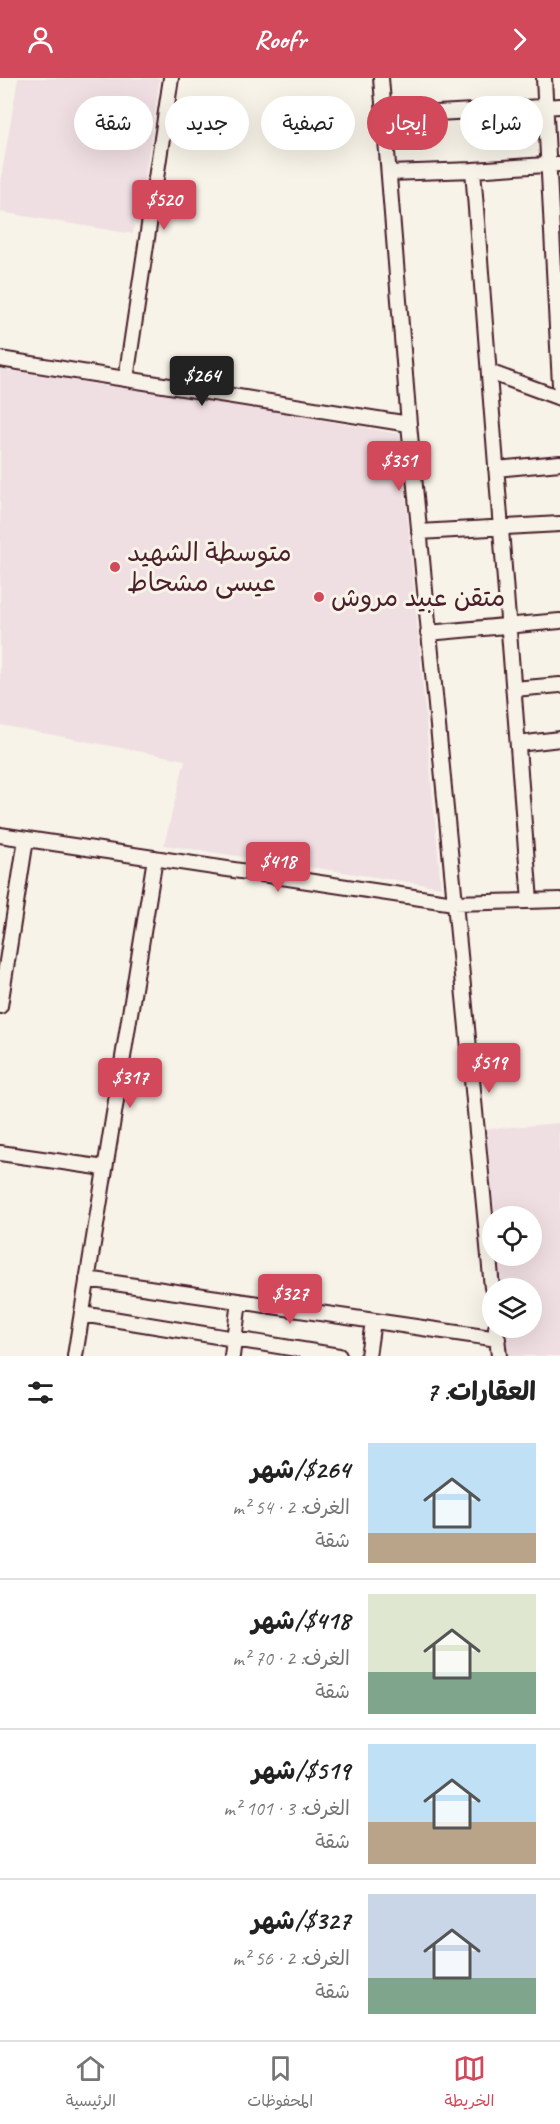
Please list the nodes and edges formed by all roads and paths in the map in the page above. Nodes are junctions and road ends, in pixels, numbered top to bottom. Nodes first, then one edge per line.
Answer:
1 (171, 78) edge
2 (381, 78) edge
3 (543, 78) edge
4 (382, 96) edge
5 (553, 106) edge
6 (448, 112) edge
7 (386, 150) edge
8 (554, 165) edge
9 (473, 170) junction
10 (388, 172) junction
11 (556, 221) edge
12 (558, 298) edge
13 (559, 352) edge
14 (0, 359) edge
15 (489, 372) junction
16 (126, 379) junction
17 (560, 385) edge
18 (560, 398) edge
19 (409, 424) junction
20 (560, 463) edge
21 (496, 469) junction
22 (560, 524) edge
23 (501, 529) junction
24 (419, 532) junction
25 (560, 621) edge
26 (508, 627) junction
27 (428, 633) junction
28 (560, 685) edge
29 (514, 689) junction
30 (560, 739) edge
31 (518, 744) junction
32 (0, 835) edge
33 (26, 839) junction
34 (154, 858) junction
35 (560, 900) edge
36 (530, 901) junction
37 (454, 903) junction
38 (0, 1006) edge
39 (0, 1153) edge
40 (105, 1168) junction
41 (491, 1278) edge
42 (87, 1279) junction
43 (239, 1301) junction
44 (82, 1314) junction
45 (373, 1321) junction
46 (482, 1332) edge
47 (234, 1337) junction
48 (497, 1338) edge
49 (299, 1353) edge
50 (75, 1356) edge
51 (232, 1356) edge
52 (339, 1356) edge
53 (368, 1356) edge
54 (499, 1356) edge

1 - 16 street
2 - 4 street
3 - 5 street
5 - 6 street
5 - 8 street
7 - 10 street
8 - 9 street
8 - 11 street
9 - 10 street
9 - 15 street
10 - 19 street
11 - 12 street
12 - 13 street
13 - 17 street
14 - 16 street
15 - 18 street
15 - 21 street
16 - 19 street
19 - 24 street
20 - 21 street
21 - 23 street
22 - 23 street
23 - 24 street
23 - 26 street
24 - 27 street
25 - 26 street
26 - 27 street
26 - 29 street
27 - 37 street
28 - 29 street
29 - 31 street
30 - 31 street
31 - 36 street
32 - 33 street
33 - 34 street
33 - 38 street
34 - 37 street
34 - 40 street
35 - 36 street
36 - 37 street
37 - 41 street
39 - 40 street
40 - 42 street
42 - 43 street
42 - 44 street
43 - 45 street
43 - 47 street
44 - 47 street
44 - 50 street
45 - 46 street
45 - 53 street
47 - 49 street
47 - 51 street
48 - 54 street
49 - 52 street

